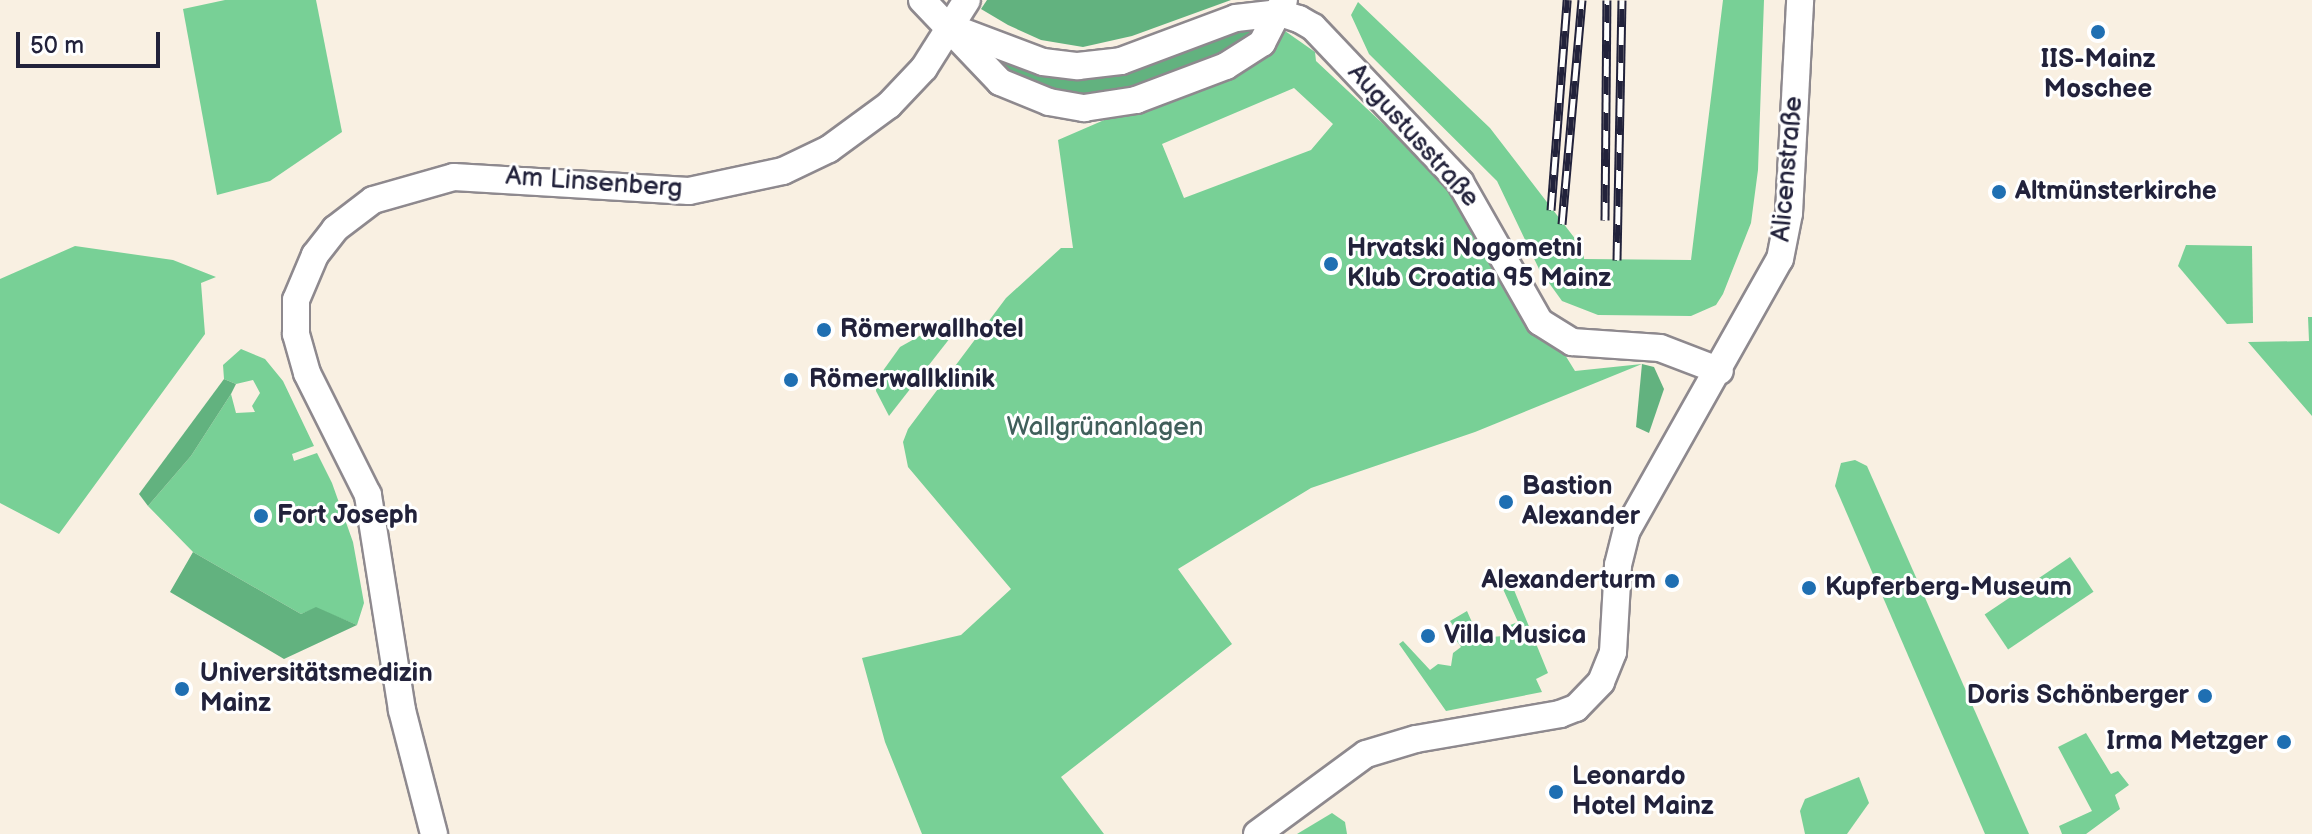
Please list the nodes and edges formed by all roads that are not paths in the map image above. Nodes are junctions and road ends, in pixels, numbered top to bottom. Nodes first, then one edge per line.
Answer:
1 (922, 0) edge
2 (967, 0) edge
3 (1800, 0) edge
4 (1287, 4) edge
5 (950, 27) junction
6 (1720, 371) junction
7 (434, 834) edge
8 (1257, 834) edge

1 - 5 main road
2 - 5 main road, Am Linsenberg
3 - 6 main road, Alicenstraße
4 - 5 main road
4 - 5 main road
4 - 6 main road, Augustusstraße
5 - 7 main road, Am Linsenberg
6 - 8 main road

